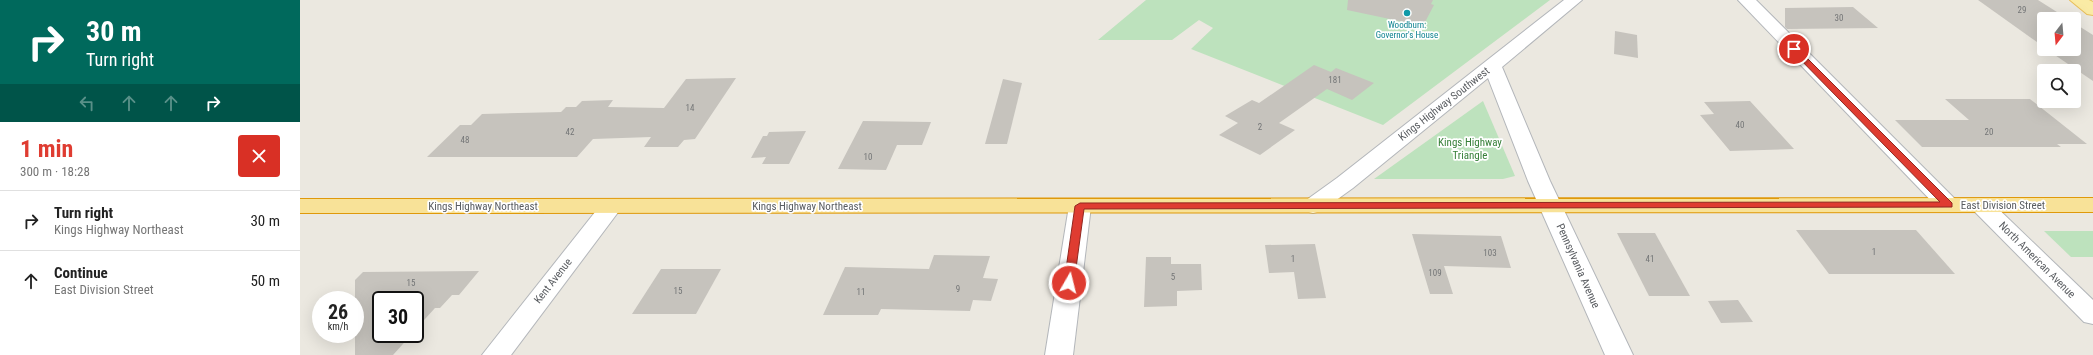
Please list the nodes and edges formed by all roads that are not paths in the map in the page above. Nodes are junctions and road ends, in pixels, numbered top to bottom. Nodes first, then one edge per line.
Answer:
1 (1574, 0) edge
2 (1746, 0) edge
3 (2078, 0) edge
4 (2093, 10) edge
5 (1492, 66) junction
6 (1550, 204) junction
7 (1948, 205) junction
8 (1981, 205) junction
9 (2093, 205) edge
10 (300, 206) edge
11 (1080, 206) junction
12 (1313, 206) junction
13 (611, 207) junction
14 (2093, 315) edge
15 (496, 355) edge
16 (1059, 355) edge
17 (1619, 355) edge

1 - 5 street, Kings Highway Southwest
2 - 7 street
3 - 4 main road
5 - 6 street, Pennsylvania Avenue
5 - 12 street, Kings Highway Southwest
6 - 7 highway, East Division Street
6 - 12 highway, East Division Street
6 - 17 street, Pennsylvania Avenue
7 - 8 highway, East Division Street
8 - 9 highway, East Division Street
8 - 14 street, North American Avenue
10 - 13 highway, Kings Highway Northeast
11 - 12 highway, Kings Highway Northeast
11 - 13 highway, Kings Highway Northeast
11 - 16 street
13 - 15 street, Kent Avenue

